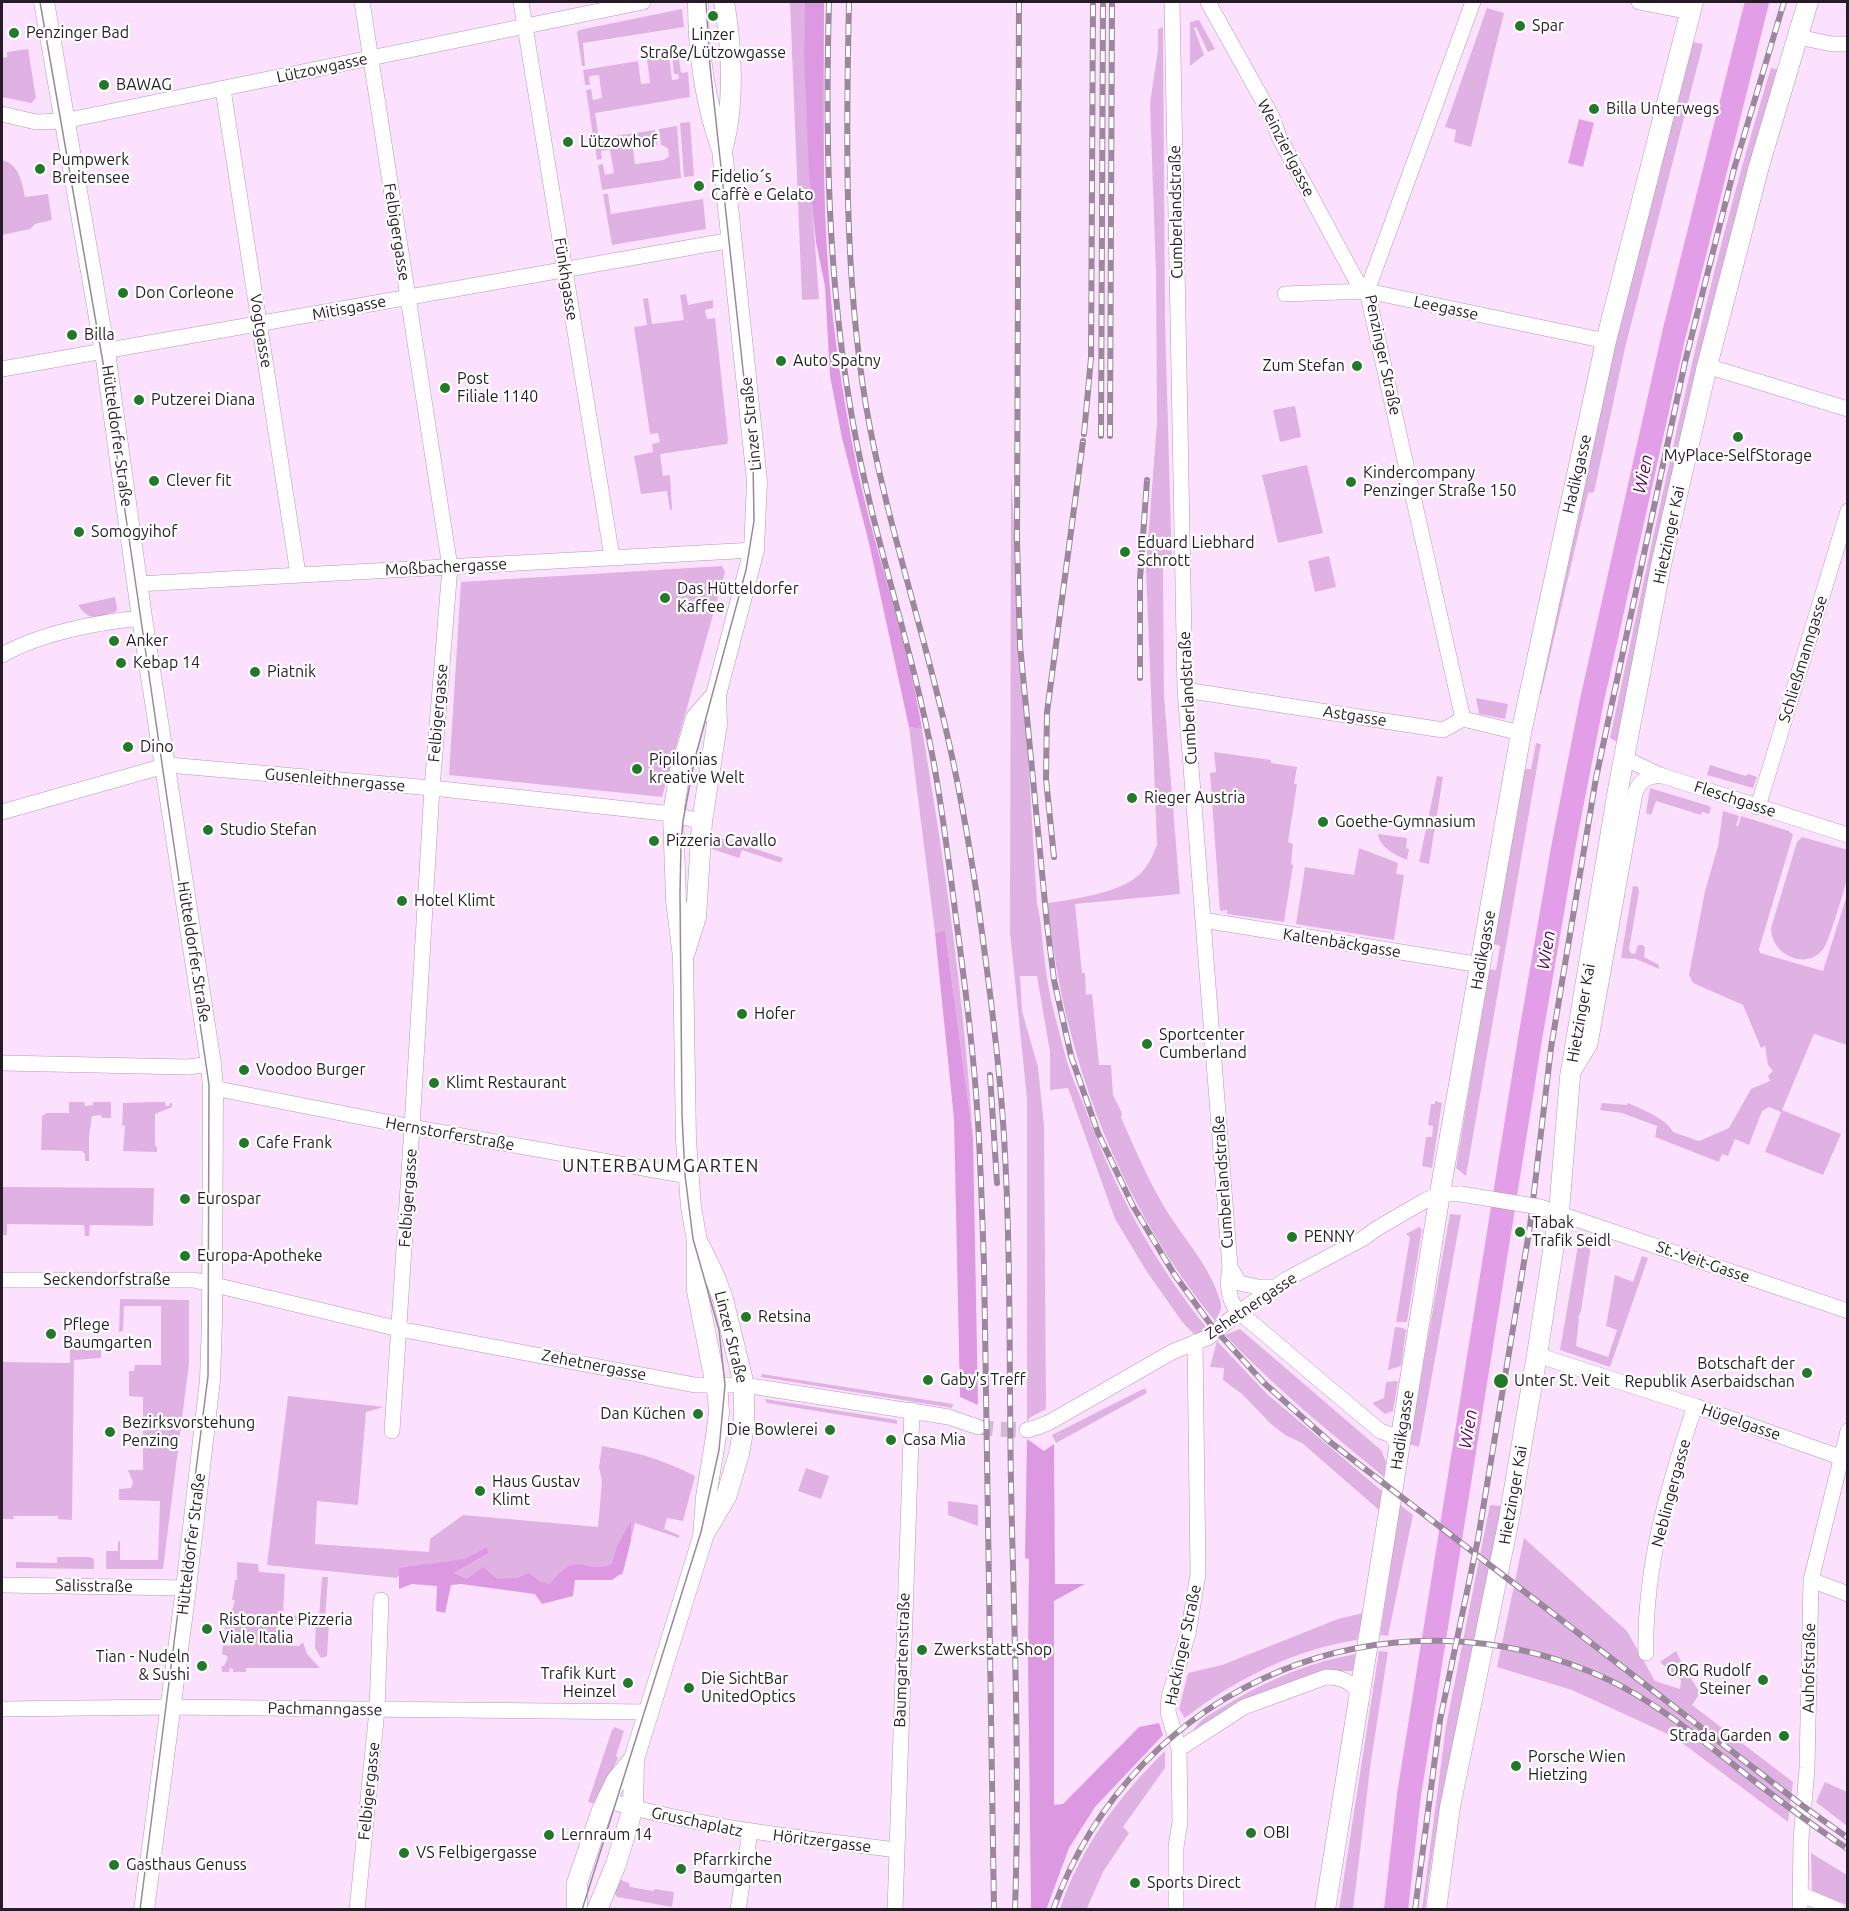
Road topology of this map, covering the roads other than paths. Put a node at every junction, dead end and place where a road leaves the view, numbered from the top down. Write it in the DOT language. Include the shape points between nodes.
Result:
graph roads {
  1 [pos="44,2"];
  2 [pos="362,2"];
  3 [pos="521,2"];
  4 [pos="643,2"];
  5 [pos="698,2"];
  6 [pos="724,2"];
  7 [pos="1208,2"];
  8 [pos="1473,2"];
  9 [pos="1639,2"];
  10 [pos="1808,2"];
  11 [pos="1175,5"];
  12 [pos="1692,7"];
  13 [pos="525,26"];
  14 [pos="1798,37"];
  15 [pos="1848,44"];
  16 [pos="370,58"];
  17 [pos="223,89"];
  18 [pos="2,114"];
  19 [pos="64,121"];
  20 [pos="722,150"];
  21 [pos="732,240"];
  22 [pos="565,270"];
  23 [pos="1367,291"];
  24 [pos="1285,294"];
  25 [pos="407,298"];
  26 [pos="260,325"];
  27 [pos="1606,340"];
  28 [pos="105,352"];
  29 [pos="1707,366"];
  30 [pos="2,369"];
  31 [pos="1848,409"];
  32 [pos="1848,511"];
  33 [pos="754,550"];
  34 [pos="612,557"];
  35 [pos="450,567"];
  36 [pos="298,574"];
  37 [pos="138,584"];
  38 [pos="142,618"];
  39 [pos="2,655"];
  40 [pos="1185,690"];
  41 [pos="716,695"];
  42 [pos="1463,719"];
  43 [pos="1521,734"];
  44 [pos="1624,758"];
  45 [pos="165,766"];
  46 [pos="1660,775"];
  47 [pos="432,788"];
  48 [pos="1758,807"];
  49 [pos="2,812"];
  50 [pos="673,814"];
  51 [pos="702,822"];
  52 [pos="1848,835"];
  53 [pos="1203,920"];
  54 [pos="683,957"];
  55 [pos="1480,965"];
  56 [pos="2,1063"];
  57 [pos="211,1064"];
  58 [pos="1570,1077"];
  59 [pos="213,1088"];
  60 [pos="412,1128"];
  61 [pos="688,1176"];
  62 [pos="1440,1194"];
  63 [pos="1549,1210"];
  64 [pos="697,1241"];
  65 [pos="1230,1267"];
  66 [pos="2,1280"];
  67 [pos="212,1284"];
  68 [pos="1276,1287"];
  69 [pos="1848,1311"];
  70 [pos="1239,1312"];
  71 [pos="399,1329"];
  72 [pos="1195,1342"];
  73 [pos="1538,1355"];
  74 [pos="716,1385"];
  75 [pos="744,1385"];
  76 [pos="1695,1406"];
  77 [pos="912,1410"];
  78 [pos="978,1426"];
  79 [pos="1027,1430"];
  80 [pos="392,1431"];
  81 [pos="1848,1431"];
  82 [pos="1399,1447"];
  83 [pos="1840,1457"];
  84 [pos="703,1537"];
  85 [pos="1811,1580"];
  86 [pos="2,1585"];
  87 [pos="186,1588"];
  88 [pos="1848,1594"];
  89 [pos="381,1600"];
  90 [pos="1647,1653"];
  91 [pos="1361,1695"];
  92 [pos="170,1707"];
  93 [pos="2,1709"];
  94 [pos="377,1710"];
  95 [pos="648,1712"];
  96 [pos="1179,1749"];
  97 [pos="634,1759"];
  98 [pos="606,1800"];
  99 [pos="633,1808"];
  100 [pos="750,1832"];
  101 [pos="895,1850"];
  102 [pos="1800,1902"];
  103 [pos="582,1906"];
  104 [pos="144,1910"];
  105 [pos="357,1910"];
  106 [pos="597,1910"];
  107 [pos="738,1910"];
  108 [pos="895,1910"];
  109 [pos="1176,1910"];
  110 [pos="1325,1910"];
  111 [pos="1436,1910"];
  112 [pos="1838,1910"];
  1 -- 19 [label="main road, Hütteldorfer Straße"];
  2 -- 16 [label="street, Felbigergasse"];
  3 -- 13 [label="street, Fünkhgasse"];
  4 -- 13 [label="street, Lützowgasse"];
  5 -- 20 [label="main road, Linzer Straße" via="705,81"];
  6 -- 20 [label="main road, Linzer Straße" via="731,83 728,129"];
  7 -- 23 [label="street, Weinzierlgasse" via="1347,265"];
  8 -- 23 [label="street, Penzinger Straße"];
  9 -- 12 [label="street"];
  10 -- 14 [label="main road, Hietzinger Kai"];
  11 -- 40 [label="street, Cumberlandstraße"];
  12 -- 27 [label="main road, Hadikgasse"];
  13 -- 16 [label="street, Lützowgasse"];
  13 -- 22 [label="street, Fünkhgasse"];
  14 -- 15 [label="street"];
  14 -- 29 [label="main road, Hietzinger Kai" via="1759,166"];
  16 -- 17 [label="street, Lützowgasse"];
  16 -- 25 [label="street, Felbigergasse"];
  17 -- 19 [label="street, Lützowgasse"];
  17 -- 26 [label="street, Vogtgasse"];
  18 -- 19 [label="street, Lützowgasse" via="36,122"];
  19 -- 28 [label="main road, Hütteldorfer Straße"];
  20 -- 21 [label="main road, Linzer Straße"];
  21 -- 22 [label="street, Mitisgasse"];
  21 -- 33 [label="main road, Linzer Straße" via="757,481"];
  22 -- 25 [label="street, Mitisgasse"];
  22 -- 34 [label="street, Fünkhgasse"];
  23 -- 24 [label="street, Leegasse"];
  23 -- 27 [label="street, Leegasse"];
  23 -- 42 [label="street, Penzinger Straße"];
  25 -- 26 [label="street, Mitisgasse"];
  25 -- 35 [label="street, Felbigergasse"];
  26 -- 28 [label="street, Mitisgasse"];
  26 -- 36 [label="street, Vogtgasse"];
  27 -- 43 [label="main road, Hadikgasse"];
  28 -- 30 [label="street, Mitisgasse"];
  28 -- 37 [label="main road, Hütteldorfer Straße"];
  29 -- 31 [label="street"];
  29 -- 44 [label="main road, Hietzinger Kai" via="1661,565"];
  32 -- 48 [label="street, Schließmanngasse"];
  33 -- 34 [label="street, Moßbachergasse"];
  33 -- 41 [label="main road, Linzer Straße"];
  34 -- 35 [label="street, Moßbachergasse"];
  35 -- 36 [label="street, Moßbachergasse"];
  35 -- 47 [label="street, Felbigergasse"];
  36 -- 37 [label="street, Moßbachergasse"];
  37 -- 38 [label="main road, Hütteldorfer Straße"];
  38 -- 39 [label="street" via="51,635"];
  38 -- 45 [label="main road, Hütteldorfer Straße"];
  40 -- 42 [label="street, Astgasse" via="1443,729"];
  40 -- 53 [label="street, Cumberlandstraße"];
  41 -- 50 [label="main road, Linzer Straße" via="696,718 680,771"];
  41 -- 51 [label="main road, Linzer Straße" via="717,724"];
  42 -- 43 [label="street"];
  43 -- 55 [label="main road, Hadikgasse"];
  44 -- 46 [label="street, Fleschgasse"];
  44 -- 58 [label="main road, Hietzinger Kai"];
  45 -- 47 [label="street, Gusenleithnergasse"];
  45 -- 49 [label="street, Gusenleithnergasse"];
  45 -- 57 [label="main road, Hütteldorfer Straße"];
  46 -- 48 [label="street, Fleschgasse"];
  46 -- 58 [label="street, Hietzinger Kai" via="1642,780 1635,793 1590,1044"];
  47 -- 50 [label="street, Gusenleithnergasse"];
  47 -- 60 [label="street, Felbigergasse"];
  48 -- 52 [label="street, Fleschgasse"];
  50 -- 51 [label="street, Gusenleithnergasse"];
  50 -- 54 [label="main road, Linzer Straße" via="676,900"];
  51 -- 54 [label="main road, Linzer Straße" via="696,917"];
  53 -- 55 [label="street, Kaltenbäckgasse"];
  53 -- 65 [label="street, Cumberlandstraße"];
  54 -- 61 [label="main road, Linzer Straße"];
  55 -- 62 [label="main road, Hadikgasse"];
  56 -- 57 [label="street" via="188,1067"];
  57 -- 59 [label="main road, Hütteldorfer Straße"];
  58 -- 63 [label="main road, Hietzinger Kai"];
  59 -- 60 [label="street, Hernstorferstraße"];
  59 -- 67 [label="main road, Hütteldorfer Straße"];
  60 -- 61 [label="street, Hernstorferstraße"];
  60 -- 71 [label="street, Felbigergasse"];
  61 -- 64 [label="main road, Linzer Straße"];
  62 -- 63 [label="street, St.-Veit-Gasse, bridge" via="1461,1194"];
  62 -- 68 [label="street, Zehetnergasse"];
  62 -- 82 [label="main road, Hadikgasse"];
  63 -- 69 [label="street, St.-Veit-Gasse"];
  63 -- 73 [label="main road, Hietzinger Kai"];
  64 -- 74 [label="main road, Linzer Straße" via="697,1291"];
  64 -- 75 [label="main road, Linzer Straße" via="723,1299"];
  65 -- 68 [label="street" via="1239,1283"];
  65 -- 70 [label="street, Cumberlandstraße" via="1229,1294"];
  66 -- 67 [label="street, Seckendorfstraße" via="194,1280"];
  67 -- 71 [label="street, Zehetnergasse"];
  67 -- 87 [label="main road, Hütteldorfer Straße" via="210,1380"];
  68 -- 70 [label="street, Zehetnergasse"];
  70 -- 72 [label="street, Zehetnergasse" via="1209,1337"];
  70 -- 82 [label="street" via="1380,1431 1391,1435"];
  71 -- 74 [label="street, Zehetnergasse" via="695,1385"];
  71 -- 80 [label="street, Felbigergasse"];
  72 -- 79 [label="street, Zehetnergasse" via="1050,1422"];
  72 -- 96 [label="street, Hackinger Straße" via="1198,1574 1168,1712"];
  73 -- 76 [label="street, Hügelgasse"];
  73 -- 111 [label="main road, Hietzinger Kai" via="1509,1520 1450,1807"];
  74 -- 75 [label="street, Zehetnergasse"];
  74 -- 84 [label="main road, Linzer Straße" via="719,1413"];
  75 -- 77 [label="street, Zehetnergasse"];
  75 -- 84 [label="main road, Linzer Straße" via="739,1454 726,1497"];
  76 -- 83 [label="street, Hügelgasse"];
  76 -- 90 [label="street, Neblingergasse" via="1660,1519 1650,1585"];
  77 -- 78 [label="street, Zehetnergasse"];
  77 -- 101 [label="street, Baumgartenstraße"];
  81 -- 83 [label="street, Auhofstraße"];
  82 -- 91 [label="main road, Hadikgasse"];
  83 -- 85 [label="street, Auhofstraße"];
  84 -- 95 [label="main road, Linzer Straße"];
  85 -- 88 [label="street"];
  85 -- 102 [label="street, Auhofstraße"];
  86 -- 87 [label="street, Salisstraße"];
  87 -- 92 [label="main road, Hütteldorfer Straße"];
  89 -- 94 [label="street, Felbigergasse"];
  91 -- 96 [label="street" via="1354,1685 1340,1677 1326,1677 1244,1707"];
  91 -- 110 [label="main road, Hadikgasse"];
  92 -- 93 [label="street, Pachmanngasse"];
  92 -- 94 [label="street, Pachmanngasse"];
  92 -- 104 [label="main road, Hütteldorfer Straße"];
  94 -- 95 [label="street, Pachmanngasse"];
  94 -- 105 [label="street, Felbigergasse"];
  95 -- 97 [label="main road, Linzer Straße"];
  96 -- 109 [label="street, Hackinger Straße"];
  97 -- 98 [label="main road, Linzer Straße"];
  97 -- 99 [label="main road, Linzer Straße"];
  98 -- 99 [label="street, Gruschaplatz"];
  98 -- 103 [label="main road, Linzer Straße" via="577,1883"];
  99 -- 100 [label="street, Gruschaplatz"];
  99 -- 106 [label="main road, Linzer Straße"];
  100 -- 101 [label="street, Höritzergasse"];
  100 -- 107 [label="street, Gruschaplatz"];
  101 -- 108 [label="street, Baumgartenstraße"];
  102 -- 112 [label="street"];
}
